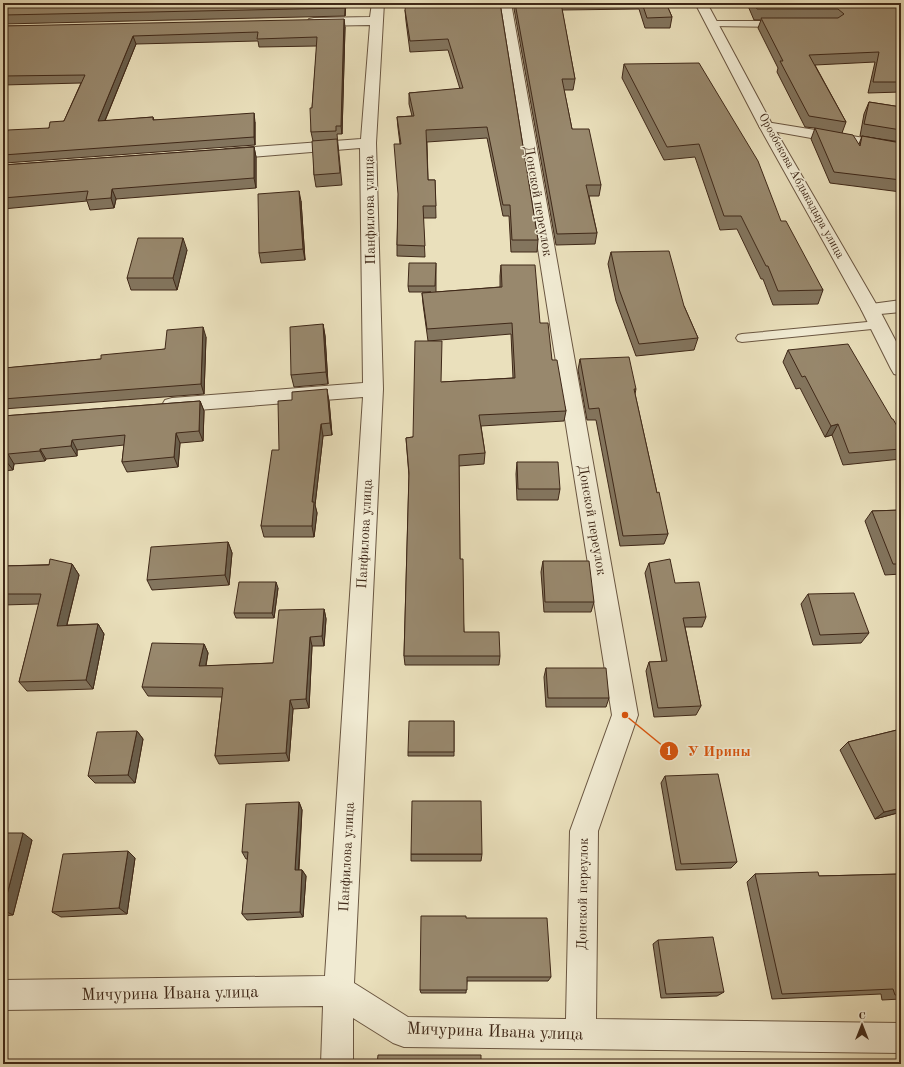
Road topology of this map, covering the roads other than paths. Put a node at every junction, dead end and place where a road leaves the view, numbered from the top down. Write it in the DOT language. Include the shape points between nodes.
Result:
graph roads {
  1 [pos="505,3"];
  2 [pos="701,3"];
  3 [pos="378,12"];
  4 [pos="297,23"];
  5 [pos="714,24"];
  6 [pos="792,24"];
  7 [pos="766,126"];
  8 [pos="368,143"];
  9 [pos="901,149"];
  10 [pos="210,155"];
  11 [pos="901,306"];
  12 [pos="870,309"];
  13 [pos="878,325"];
  14 [pos="742,338"];
  15 [pos="901,369"];
  16 [pos="373,389"];
  17 [pos="153,406"];
  18 [pos="339,991"];
  19 [pos="3,995"];
  20 [pos="581,1035"];
  21 [pos="901,1038"];
  22 [pos="337,1064"];
  1 -- 20 [label="street, Донской переулок" via="625,715 584,831"];
  2 -- 5 [label="street, Орозбекова Абдыкадыра улица"];
  3 -- 4 [label="street"];
  3 -- 8 [label="street, Панфилова улица"];
  5 -- 6 [label="lane"];
  5 -- 7 [label="street, Орозбекова Абдыкадыра улица"];
  7 -- 9 [label="street"];
  7 -- 12 [label="street, Орозбекова Абдыкадыра улица"];
  8 -- 10 [label="street"];
  8 -- 16 [label="street, Панфилова улица"];
  11 -- 12 [label="street"];
  12 -- 13 [label="street, Орозбекова Абдыкадыра улица"];
  13 -- 14 [label="lane"];
  13 -- 15 [label="street, Орозбекова Абдыкадыра улица"];
  16 -- 17 [label="street"];
  16 -- 18 [label="street, Панфилова улица"];
  18 -- 19 [label="street, Мичурина Ивана улица"];
  18 -- 20 [label="street, Мичурина Ивана улица" via="404,1032"];
  18 -- 22 [label="street, Панфилова улица"];
  20 -- 21 [label="street, Мичурина Ивана улица"];
}
